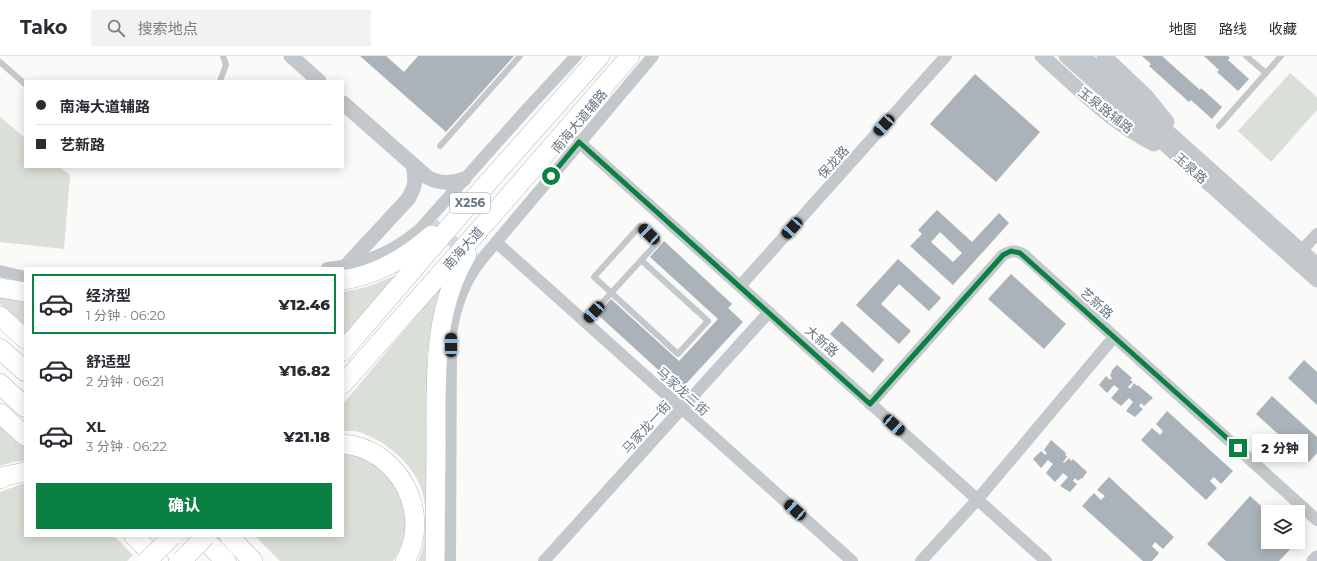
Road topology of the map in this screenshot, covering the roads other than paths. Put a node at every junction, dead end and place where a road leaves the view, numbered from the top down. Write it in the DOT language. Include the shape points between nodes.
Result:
graph roads {
  1 [pos="223,56"];
  2 [pos="520,56"];
  3 [pos="576,56"];
  4 [pos="600,56"];
  5 [pos="630,56"];
  6 [pos="653,56"];
  7 [pos="946,56"];
  8 [pos="1042,56"];
  9 [pos="1066,56"];
  10 [pos="1083,56"];
  11 [pos="1104,56"];
  12 [pos="1246,56"];
  13 [pos="1281,56"];
  14 [pos="293,57"];
  15 [pos="0,62"];
  16 [pos="1266,73"];
  17 [pos="220,80"];
  18 [pos="318,80"];
  19 [pos="24,83"];
  20 [pos="344,104"];
  21 [pos="1219,126"];
  22 [pos="579,142"];
  23 [pos="440,146"];
  24 [pos="1180,150"];
  25 [pos="413,165"];
  26 [pos="464,179"];
  27 [pos="483,188"];
  28 [pos="502,204"];
  29 [pos="1317,234"];
  30 [pos="496,242"];
  31 [pos="1301,251"];
  32 [pos="641,260"];
  33 [pos="1317,265"];
  34 [pos="0,271"];
  35 [pos="344,273"];
  36 [pos="24,277"];
  37 [pos="1317,280"];
  38 [pos="740,286"];
  39 [pos="0,288"];
  40 [pos="24,292"];
  41 [pos="611,293"];
  42 [pos="769,312"];
  43 [pos="0,316"];
  44 [pos="585,322"];
  45 [pos="1114,337"];
  46 [pos="24,338"];
  47 [pos="0,349"];
  48 [pos="344,350"];
  49 [pos="24,370"];
  50 [pos="344,383"];
  51 [pos="0,384"];
  52 [pos="870,404"];
  53 [pos="24,406"];
  54 [pos="682,408"];
  55 [pos="0,413"];
  56 [pos="24,435"];
  57 [pos="344,444"];
  58 [pos="24,472"];
  59 [pos="0,479"];
  60 [pos="977,500"];
  61 [pos="1317,520"];
  62 [pos="135,537"];
  63 [pos="161,537"];
  64 [pos="171,537"];
  65 [pos="203,537"];
  66 [pos="205,537"];
  67 [pos="230,537"];
  68 [pos="251,557"];
  69 [pos="1317,558"];
  70 [pos="147,561"];
  71 [pos="159,561"];
  72 [pos="181,561"];
  73 [pos="185,561"];
  74 [pos="226,561"];
  75 [pos="405,561"];
  76 [pos="435,561"];
  77 [pos="450,561"];
  78 [pos="544,561"];
  79 [pos="852,561"];
  80 [pos="921,561"];
  81 [pos="1046,561"];
  82 [pos="1314,561"];
  1 -- 17 [label="lane" via="226,65"];
  2 -- 23 [label="lane"];
  3 -- 26 [label="street"];
  4 -- 27 [label="main road, 南海大道 / X256"];
  5 -- 28 [label="main road, 南海大道 / X256"];
  6 -- 22 [label="street, 南海大道辅路"];
  7 -- 38 [label="street, 保龙路"];
  8 -- 24 [label="street, 玉泉路辅路" via="1123,126 1150,142"];
  9 -- 24 [label="street, 玉泉路"];
  10 -- 24 [label="street, 玉泉路"];
  11 -- 24 [label="street" via="1161,113"];
  12 -- 16 [label="lane"];
  13 -- 16 [label="lane"];
  14 -- 18 [label="street"];
  15 -- 19 [label="lane"];
  16 -- 21 [label="lane"];
  20 -- 25 [label="street"];
  22 -- 30 [label="street, 南海大道辅路"];
  22 -- 38 [label="street, 大新路"];
  24 -- 31 [label="street, 玉泉路"];
  24 -- 37 [label="street, 玉泉路"];
  25 -- 26 [label="street" via="427,177 441,182 449,183"];
  25 -- 35 [label="street" via="415,186 408,199"];
  26 -- 35 [label="street" via="431,222 393,248"];
  27 -- 35 [label="main road" via="412,251 385,267 356,278"];
  27 -- 48 [label="main road, 南海大道 / X256"];
  28 -- 50 [label="main road, 南海大道 / X256"];
  28 -- 76 [label="main road" via="477,238 456,274 440,325 436,381"];
  29 -- 31 [label="street"];
  30 -- 44 [label="street, 马家龙二街"];
  30 -- 77 [label="street, 南海大道辅路" via="475,261 462,289 451,334"];
  31 -- 33 [label="street, 玉泉路"];
  32 -- 41 [label="lane"];
  32 -- 41 [label="lane" via="658,242 640,226 594,277"];
  32 -- 41 [label="lane" via="708,321 693,338 678,354"];
  34 -- 36 [label="street"];
  38 -- 42 [label="street, 大新路"];
  39 -- 40 [label="main road"];
  41 -- 44 [label="lane"];
  42 -- 52 [label="street, 大新路"];
  42 -- 54 [label="street, 马家龙一街"];
  43 -- 46 [label="main road"];
  44 -- 54 [label="street, 马家龙二街"];
  45 -- 52 [label="street, 艺新路" via="1024,255 1016,251 1007,252"];
  45 -- 60 [label="street"];
  45 -- 61 [label="street, 艺新路"];
  47 -- 49 [label="highway"];
  51 -- 53 [label="highway"];
  52 -- 60 [label="street, 大新路"];
  54 -- 78 [label="street, 马家龙一街"];
  54 -- 79 [label="street, 马家龙二街"];
  55 -- 56 [label="main road"];
  57 -- 75 [label="main road" via="379,456 391,465 403,482 413,505 415,522 414,538"];
  58 -- 59 [label="main road"];
  60 -- 80 [label="street"];
  60 -- 81 [label="street, 大新路"];
  62 -- 71 [label="main road"];
  63 -- 73 [label="highway"];
  64 -- 70 [label="main road, bridge"];
  65 -- 74 [label="highway"];
  66 -- 72 [label="main road, bridge"];
  67 -- 68 [label="main road"];
  69 -- 82 [label="street"];
}
